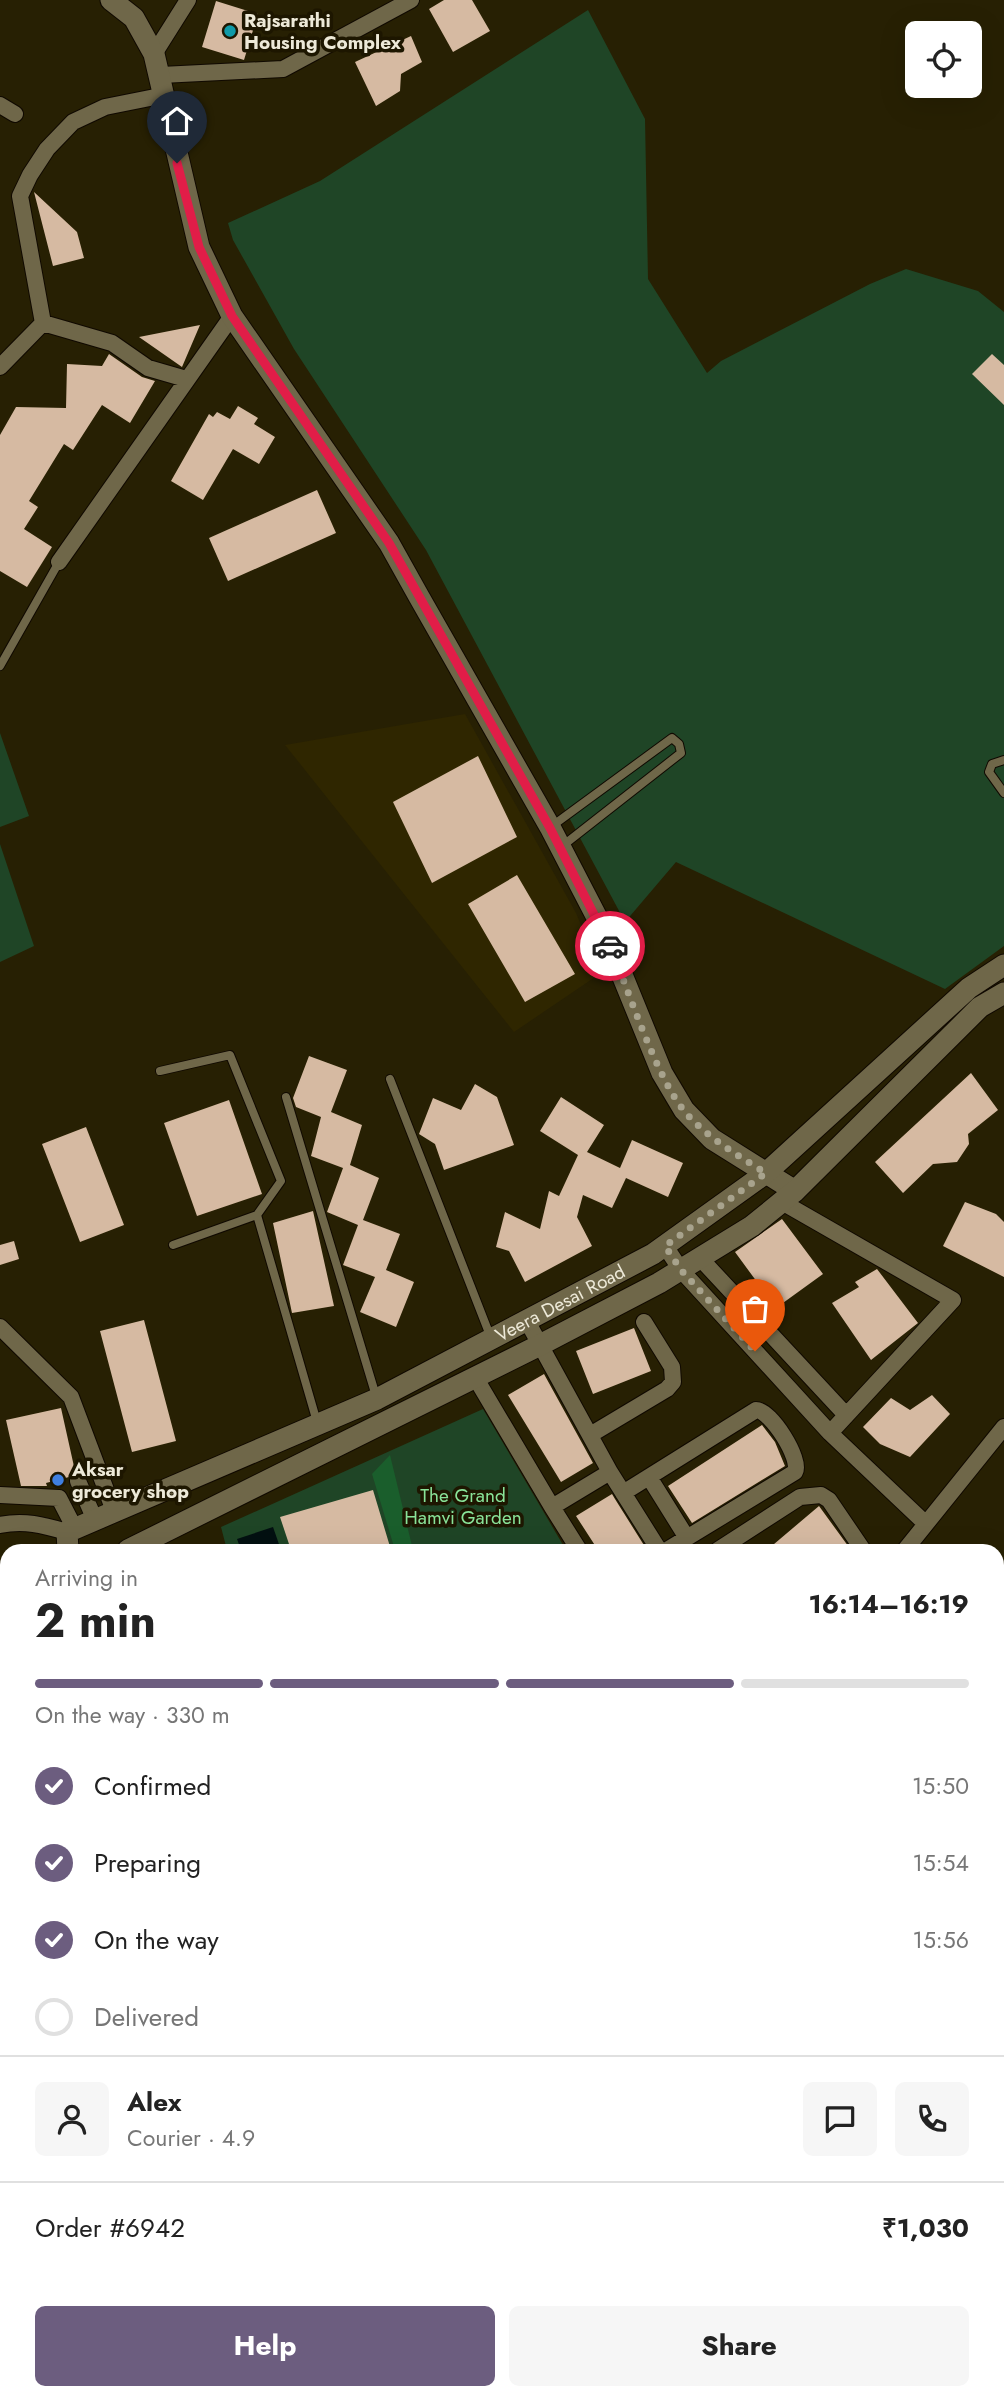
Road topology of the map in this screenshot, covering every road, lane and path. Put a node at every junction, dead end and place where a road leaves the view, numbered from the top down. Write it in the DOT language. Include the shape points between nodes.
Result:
graph roads {
  1 [pos="111,0"];
  2 [pos="188,0"];
  3 [pos="411,0"];
  4 [pos="154,54"];
  5 [pos="163,85"];
  6 [pos="0,104"];
  7 [pos="15,114"];
  8 [pos="232,316"];
  9 [pos="43,323"];
  10 [pos="0,367"];
  11 [pos="187,379"];
  12 [pos="59,562"];
  13 [pos="0,666"];
  14 [pos="1004,760"];
  15 [pos="1004,793"];
  16 [pos="550,828"];
  17 [pos="560,848"];
  18 [pos="1004,965"];
  19 [pos="1004,993"];
  20 [pos="956,1001"];
  21 [pos="971,1016"];
  22 [pos="160,1071"];
  23 [pos="390,1079"];
  24 [pos="286,1097"];
  25 [pos="766,1173"];
  26 [pos="788,1196"];
  27 [pos="257,1215"];
  28 [pos="173,1245"];
  29 [pos="665,1246"];
  30 [pos="700,1258"];
  31 [pos="681,1270"];
  32 [pos="527,1321"];
  33 [pos="644,1322"];
  34 [pos="0,1327"];
  35 [pos="492,1340"];
  36 [pos="540,1345"];
  37 [pos="475,1377"];
  38 [pos="377,1399"];
  39 [pos="846,1415"];
  40 [pos="318,1425"];
  41 [pos="1004,1427"];
  42 [pos="830,1433"];
  43 [pos="590,1435"];
  44 [pos="330,1450"];
  45 [pos="610,1472"];
  46 [pos="649,1477"];
  47 [pos="78,1481"];
  48 [pos="623,1493"];
  49 [pos="0,1494"];
  50 [pos="552,1507"];
  51 [pos="105,1516"];
  52 [pos="925,1523"];
  53 [pos="0,1525"];
  54 [pos="70,1537"];
  55 [pos="688,1538"];
  56 [pos="140,1544"];
  57 [pos="575,1544"];
  58 [pos="655,1544"];
  59 [pos="678,1544"];
  60 [pos="727,1544"];
  61 [pos="859,1544"];
  62 [pos="909,1544"];
  1 -- 4 [label="street" via="134,18"];
  2 -- 4 [label="street"];
  3 -- 5 [label="street" via="283,69"];
  4 -- 5 [label="street"];
  5 -- 8 [label="street" via="199,247"];
  5 -- 9 [label="street" via="73,122 30,175 20,196"];
  6 -- 7 [label="street"];
  8 -- 11 [label="street"];
  8 -- 16 [label="street" via="389,543"];
  9 -- 10 [label="street"];
  9 -- 11 [label="street" via="112,343 148,368"];
  11 -- 12 [label="street"];
  12 -- 13 [label="lane"];
  14 -- 15 [label="lane" via="992,764 989,772"];
  16 -- 17 [label="street"];
  16 -- 17 [label="lane" via="672,738 679,744 681,753"];
  17 -- 25 [label="street" via="605,933 662,1073 684,1110 712,1139"];
  18 -- 20 [label="street, Veera Desai Road"];
  19 -- 21 [label="street"];
  20 -- 21 [label="street"];
  20 -- 25 [label="street, Veera Desai Road"];
  21 -- 26 [label="street"];
  22 -- 27 [label="lane" via="230,1055 281,1181"];
  23 -- 35 [label="lane"];
  24 -- 38 [label="lane"];
  25 -- 26 [label="street"];
  25 -- 29 [label="street, Veera Desai Road"];
  26 -- 30 [label="street" via="752,1226"];
  26 -- 39 [label="street" via="953,1300"];
  27 -- 28 [label="lane"];
  27 -- 40 [label="lane"];
  29 -- 31 [label="street"];
  29 -- 32 [label="street, Veera Desai Road"];
  30 -- 31 [label="street"];
  30 -- 39 [label="street"];
  31 -- 36 [label="street"];
  31 -- 42 [label="street"];
  32 -- 35 [label="street, Veera Desai Road"];
  32 -- 36 [label="street"];
  33 -- 43 [label="street" via="673,1367 673,1382"];
  34 -- 51 [label="street" via="71,1397"];
  35 -- 38 [label="street, Veera Desai Road"];
  36 -- 37 [label="street"];
  36 -- 43 [label="street"];
  37 -- 44 [label="street"];
  37 -- 50 [label="street"];
  38 -- 40 [label="street, Veera Desai Road"];
  39 -- 42 [label="street"];
  40 -- 44 [label="street"];
  40 -- 51 [label="street, Veera Desai Road"];
  41 -- 52 [label="street"];
  42 -- 52 [label="street"];
  43 -- 45 [label="street"];
  44 -- 56 [label="street"];
  45 -- 48 [label="street"];
  45 -- 50 [label="street"];
  46 -- 48 [label="street"];
  46 -- 55 [label="street"];
  46 -- 55 [label="street" via="756,1410 772,1419 797,1461 795,1472"];
  47 -- 51 [label="street"];
  48 -- 58 [label="street"];
  49 -- 54 [label="street" via="59,1499"];
  50 -- 57 [label="street"];
  51 -- 54 [label="street, Veera Desai Road"];
  52 -- 62 [label="street"];
  53 -- 54 [label="street" via="38,1524"];
  55 -- 59 [label="street"];
  60 -- 61 [label="street" via="800,1497 811,1495 829,1500"];
}
